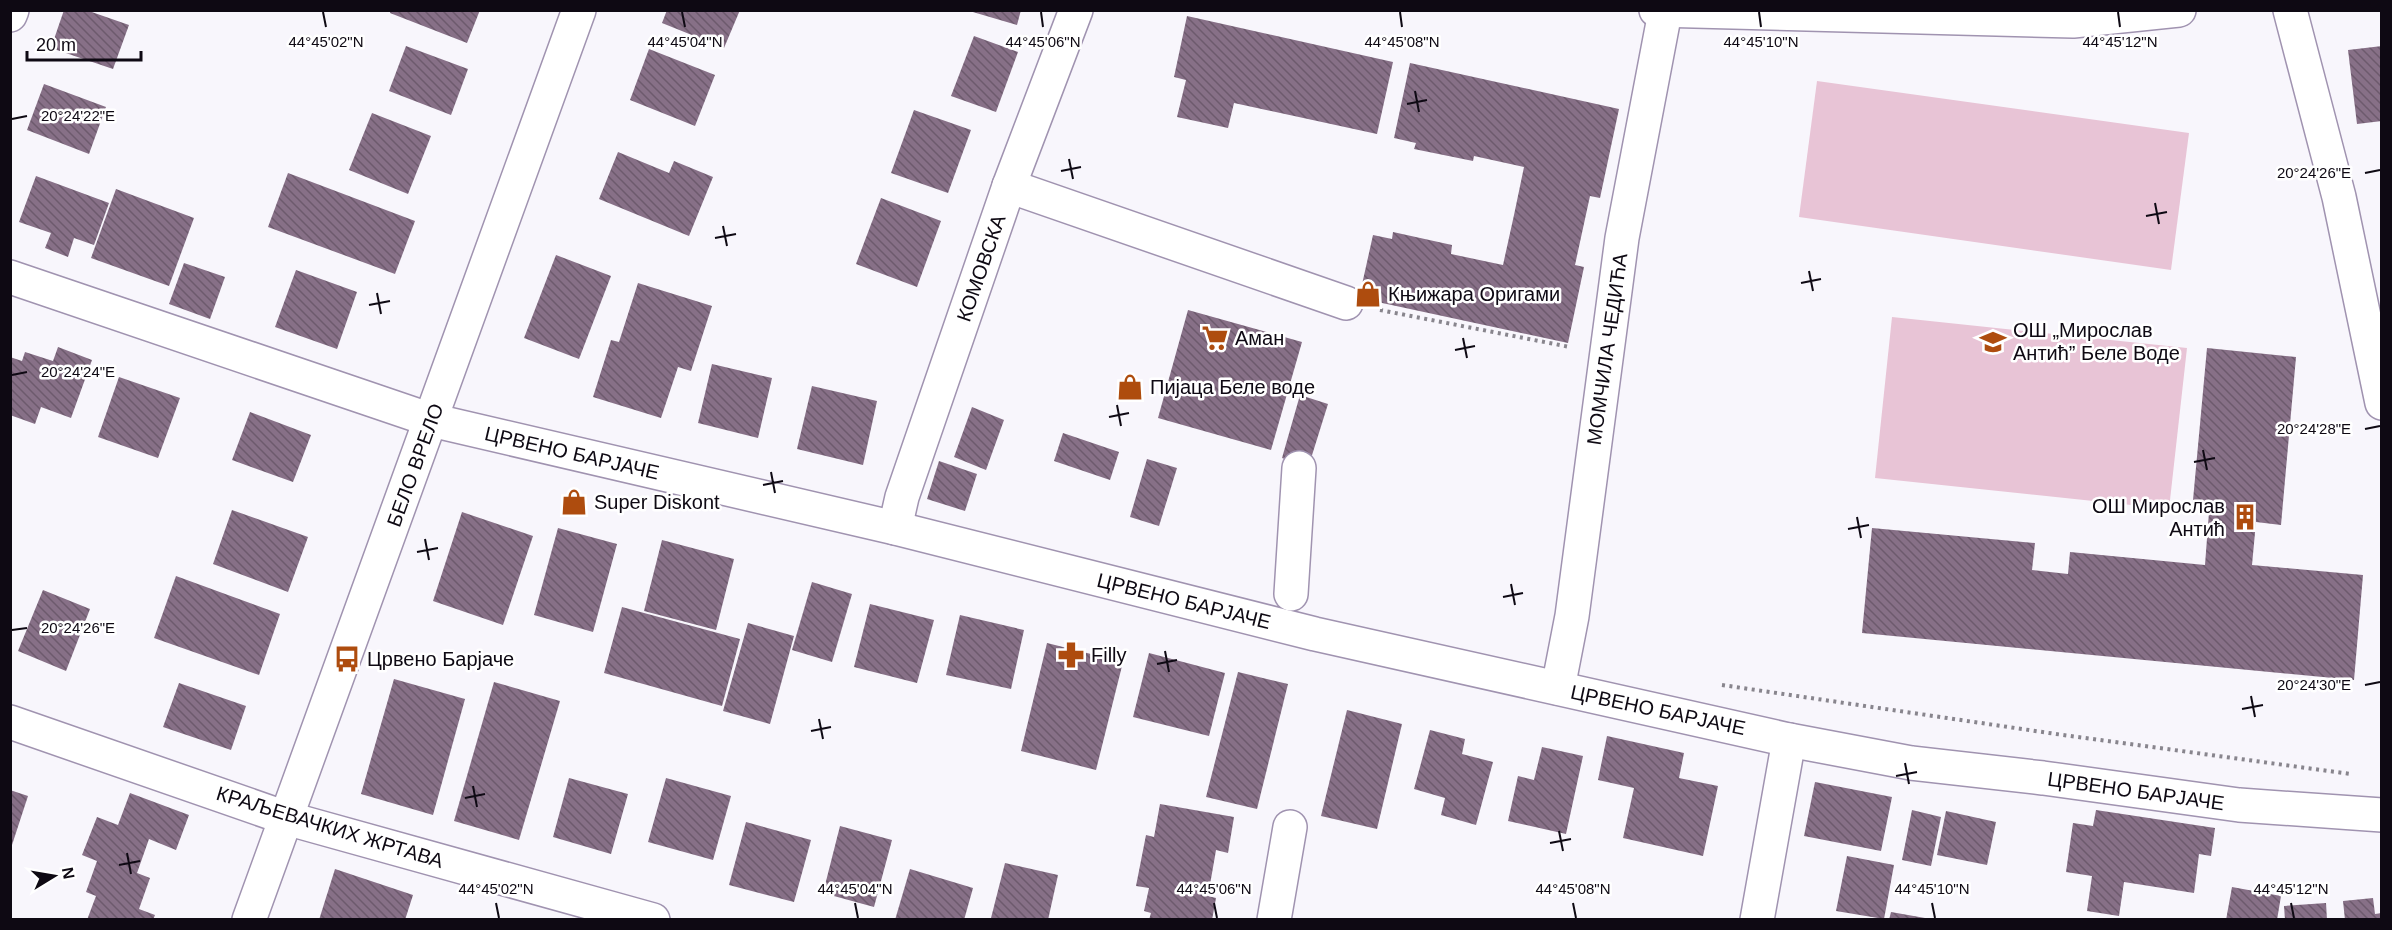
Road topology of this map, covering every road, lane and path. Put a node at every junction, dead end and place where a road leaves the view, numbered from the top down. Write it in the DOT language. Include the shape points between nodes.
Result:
graph roads {
  1 [pos="12,10"];
  2 [pos="579,10"];
  3 [pos="1076,10"];
  4 [pos="2179,10"];
  5 [pos="2290,10"];
  6 [pos="1661,11"];
  7 [pos="10,15"];
  8 [pos="1009,186"];
  9 [pos="10,277"];
  10 [pos="1346,303"];
  11 [pos="1606,355"];
  12 [pos="2382,403"];
  13 [pos="431,420"];
  14 [pos="1299,468"];
  15 [pos="895,528"];
  16 [pos="1291,594"];
  17 [pos="1718,684"];
  18 [pos="1558,688"];
  19 [pos="10,722"];
  20 [pos="1789,740"];
  21 [pos="2358,775"];
  22 [pos="2382,815"];
  23 [pos="286,818"];
  24 [pos="1290,827"];
  25 [pos="249,920"];
  26 [pos="653,920"];
  27 [pos="1274,920"];
  28 [pos="1757,920"];
  1 -- 7 [label="street"];
  2 -- 13 [label="street, БЕЛО ВРЕЛО"];
  3 -- 8 [label="street, КОМОВСКА"];
  4 -- 6 [label="street, МОМЧИЛА ЧЕДИЋА" via="2073,21"];
  5 -- 12 [label="street" via="2337,187"];
  6 -- 11 [label="street, МОМЧИЛА ЧЕДИЋА"];
  8 -- 10 [label="street"];
  8 -- 15 [label="street, КОМОВСКА"];
  9 -- 13 [label="street, ЦРВЕНО БАРЈАЧЕ"];
  10 -- 11 [label="path"];
  11 -- 18 [label="street, МОМЧИЛА ЧЕДИЋА" via="1572,616"];
  13 -- 15 [label="street, ЦРВЕНО БАРЈАЧЕ"];
  13 -- 23 [label="street, БЕЛО ВРЕЛО"];
  14 -- 16 [label="street"];
  15 -- 18 [label="street, ЦРВЕНО БАРЈАЧЕ" via="1281,626"];
  17 -- 21 [label="path" via="1879,710"];
  18 -- 20 [label="street, ЦРВЕНО БАРЈАЧЕ"];
  19 -- 23 [label="street, КРАЉЕВАЧКИХ ЖРТАВА"];
  20 -- 22 [label="street, ЦРВЕНО БАРЈАЧЕ" via="1911,763 2239,805"];
  20 -- 28 [label="street"];
  23 -- 25 [label="street, БЕЛО ВРЕЛО"];
  23 -- 26 [label="street, КРАЉЕВАЧКИХ ЖРТАВА"];
  24 -- 27 [label="street"];
}
